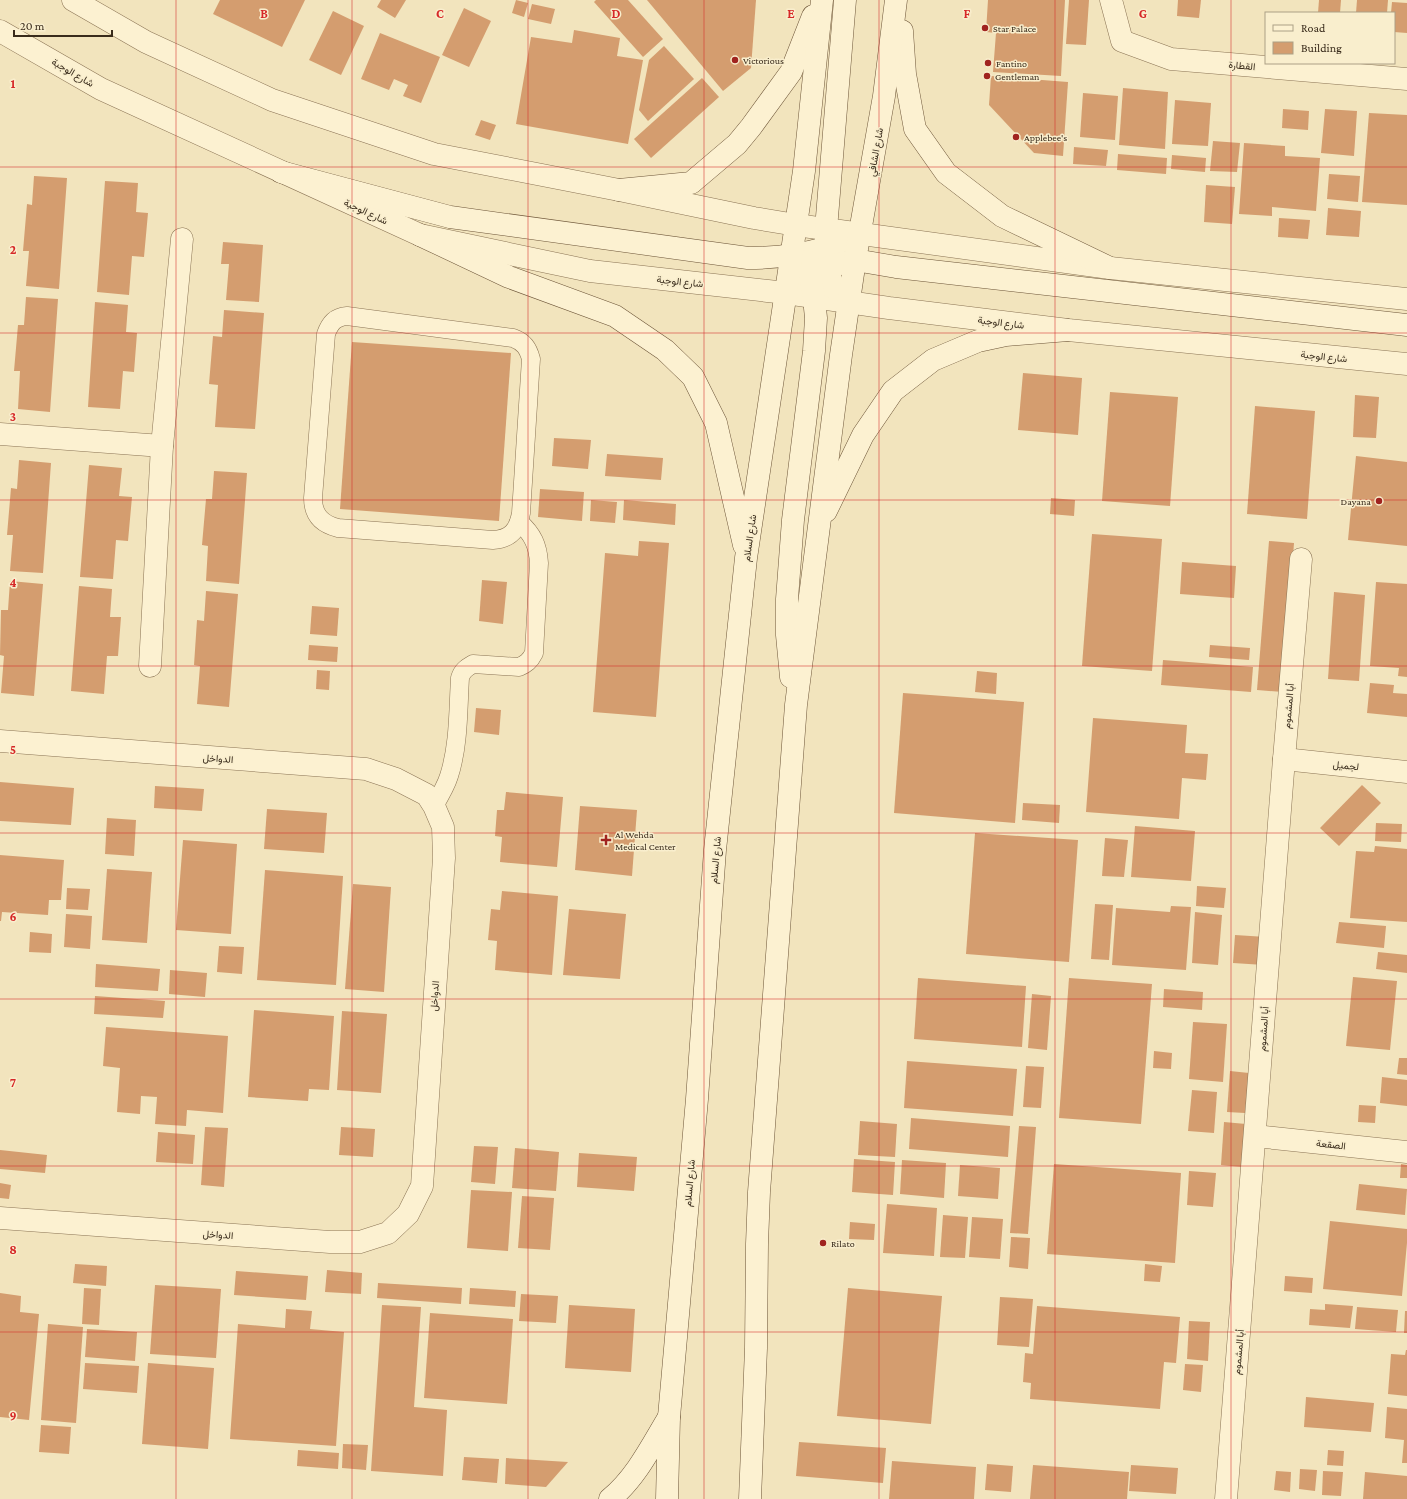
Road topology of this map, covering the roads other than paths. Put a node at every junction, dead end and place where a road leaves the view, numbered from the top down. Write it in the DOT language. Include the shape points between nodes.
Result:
graph roads {
  1 [pos="73,0"];
  2 [pos="821,0"];
  3 [pos="844,0"];
  4 [pos="898,0"];
  5 [pos="1111,0"];
  6 [pos="0,31"];
  7 [pos="1407,79"];
  8 [pos="281,172"];
  9 [pos="619,190"];
  10 [pos="796,225"];
  11 [pos="860,234"];
  12 [pos="420,236"];
  13 [pos="182,240"];
  14 [pos="798,254"];
  15 [pos="823,254"];
  16 [pos="855,260"];
  17 [pos="1110,268"];
  18 [pos="786,293"];
  19 [pos="814,298"];
  20 [pos="1407,299"];
  21 [pos="848,303"];
  22 [pos="1407,324"];
  23 [pos="1068,330"];
  24 [pos="1407,364"];
  25 [pos="0,434"];
  26 [pos="162,446"];
  27 [pos="519,522"];
  28 [pos="818,528"];
  29 [pos="746,558"];
  30 [pos="1301,559"];
  31 [pos="150,666"];
  32 [pos="796,706"];
  33 [pos="0,741"];
  34 [pos="1284,759"];
  35 [pos="1407,772"];
  36 [pos="434,806"];
  37 [pos="1255,1136"];
  38 [pos="1407,1152"];
  39 [pos="0,1218"];
  40 [pos="669,1417"];
  41 [pos="610,1499"];
  42 [pos="667,1499"];
  43 [pos="750,1499"];
  44 [pos="1226,1499"];
  1 -- 9 [label="main road" via="146,42 272,100 434,154"];
  2 -- 9 [label="main road" via="791,72 737,144 691,183"];
  2 -- 10 [label="main road" via="805,163"];
  3 -- 15 [label="main road"];
  4 -- 11 [label="main road, شارع الشافي"];
  4 -- 17 [label="main road" via="905,74 915,129 946,173 1002,216"];
  5 -- 7 [label="main road, القطارة" via="1122,41 1171,59"];
  6 -- 8 [label="main road, شارع الوجبة" via="101,89 195,130"];
  8 -- 12 [label="main road, شارع الوجبة"];
  8 -- 14 [label="main road" via="450,217 748,258"];
  9 -- 10 [label="main road"];
  10 -- 14 [label="main road"];
  10 -- 15 [label="main road"];
  11 -- 15 [label="main road"];
  11 -- 16 [label="main road, شارع الشافي"];
  11 -- 17 [label="main road"];
  12 -- 18 [label="main road, شارع الوجبة" via="590,271"];
  12 -- 29 [label="main road" via="509,277 615,316 665,350 693,377 716,422"];
  13 -- 26 [label="main road"];
  14 -- 15 [label="main road"];
  14 -- 18 [label="main road, شارع السلام"];
  15 -- 16 [label="main road"];
  15 -- 18 [label="main road"];
  15 -- 19 [label="main road"];
  15 -- 21 [label="main road" via="835,288"];
  16 -- 21 [label="main road, شارع الشافي"];
  16 -- 22 [label="main road"];
  17 -- 20 [label="main road"];
  18 -- 19 [label="main road, شارع الوجبة"];
  18 -- 29 [label="main road, شارع السلام"];
  19 -- 21 [label="main road, شارع الوجبة"];
  19 -- 32 [label="main road" via="814,351 787,599 787,635"];
  21 -- 23 [label="main road, شارع الوجبة"];
  21 -- 28 [label="main road"];
  23 -- 24 [label="main road, شارع الوجبة"];
  23 -- 28 [label="main road" via="1006,335 978,341 933,360 893,391 863,436"];
  25 -- 26 [label="main road"];
  26 -- 31 [label="main road"];
  27 -- 27 [label="lane" via="531,359 526,345 513,338 355,317 340,317 333,321 326,334 312,498 316,515 322,522 338,528 492,540 509,535 516,530"];
  27 -- 36 [label="lane" via="528,530 538,552 534,653 531,660 519,667 473,664 462,672 453,761 449,776"];
  28 -- 32 [label="main road"];
  29 -- 40 [label="main road, شارع السلام" via="715,850 697,1099"];
  30 -- 34 [label="main road, أبا المشموم"];
  32 -- 43 [label="main road" via="759,1192"];
  33 -- 36 [label="main road, الدواخل" via="366,769 396,779 427,795"];
  34 -- 35 [label="main road, لجميل"];
  34 -- 37 [label="main road, أبا المشموم"];
  36 -- 39 [label="main road, الدواخل" via="443,827 444,858 422,1186 408,1214 388,1233 360,1242 330,1242"];
  37 -- 38 [label="main road, الصقعة"];
  37 -- 44 [label="main road, أبا المشموم"];
  40 -- 41 [label="main road" via="635,1471"];
  40 -- 42 [label="main road, شارع السلام"];
}
